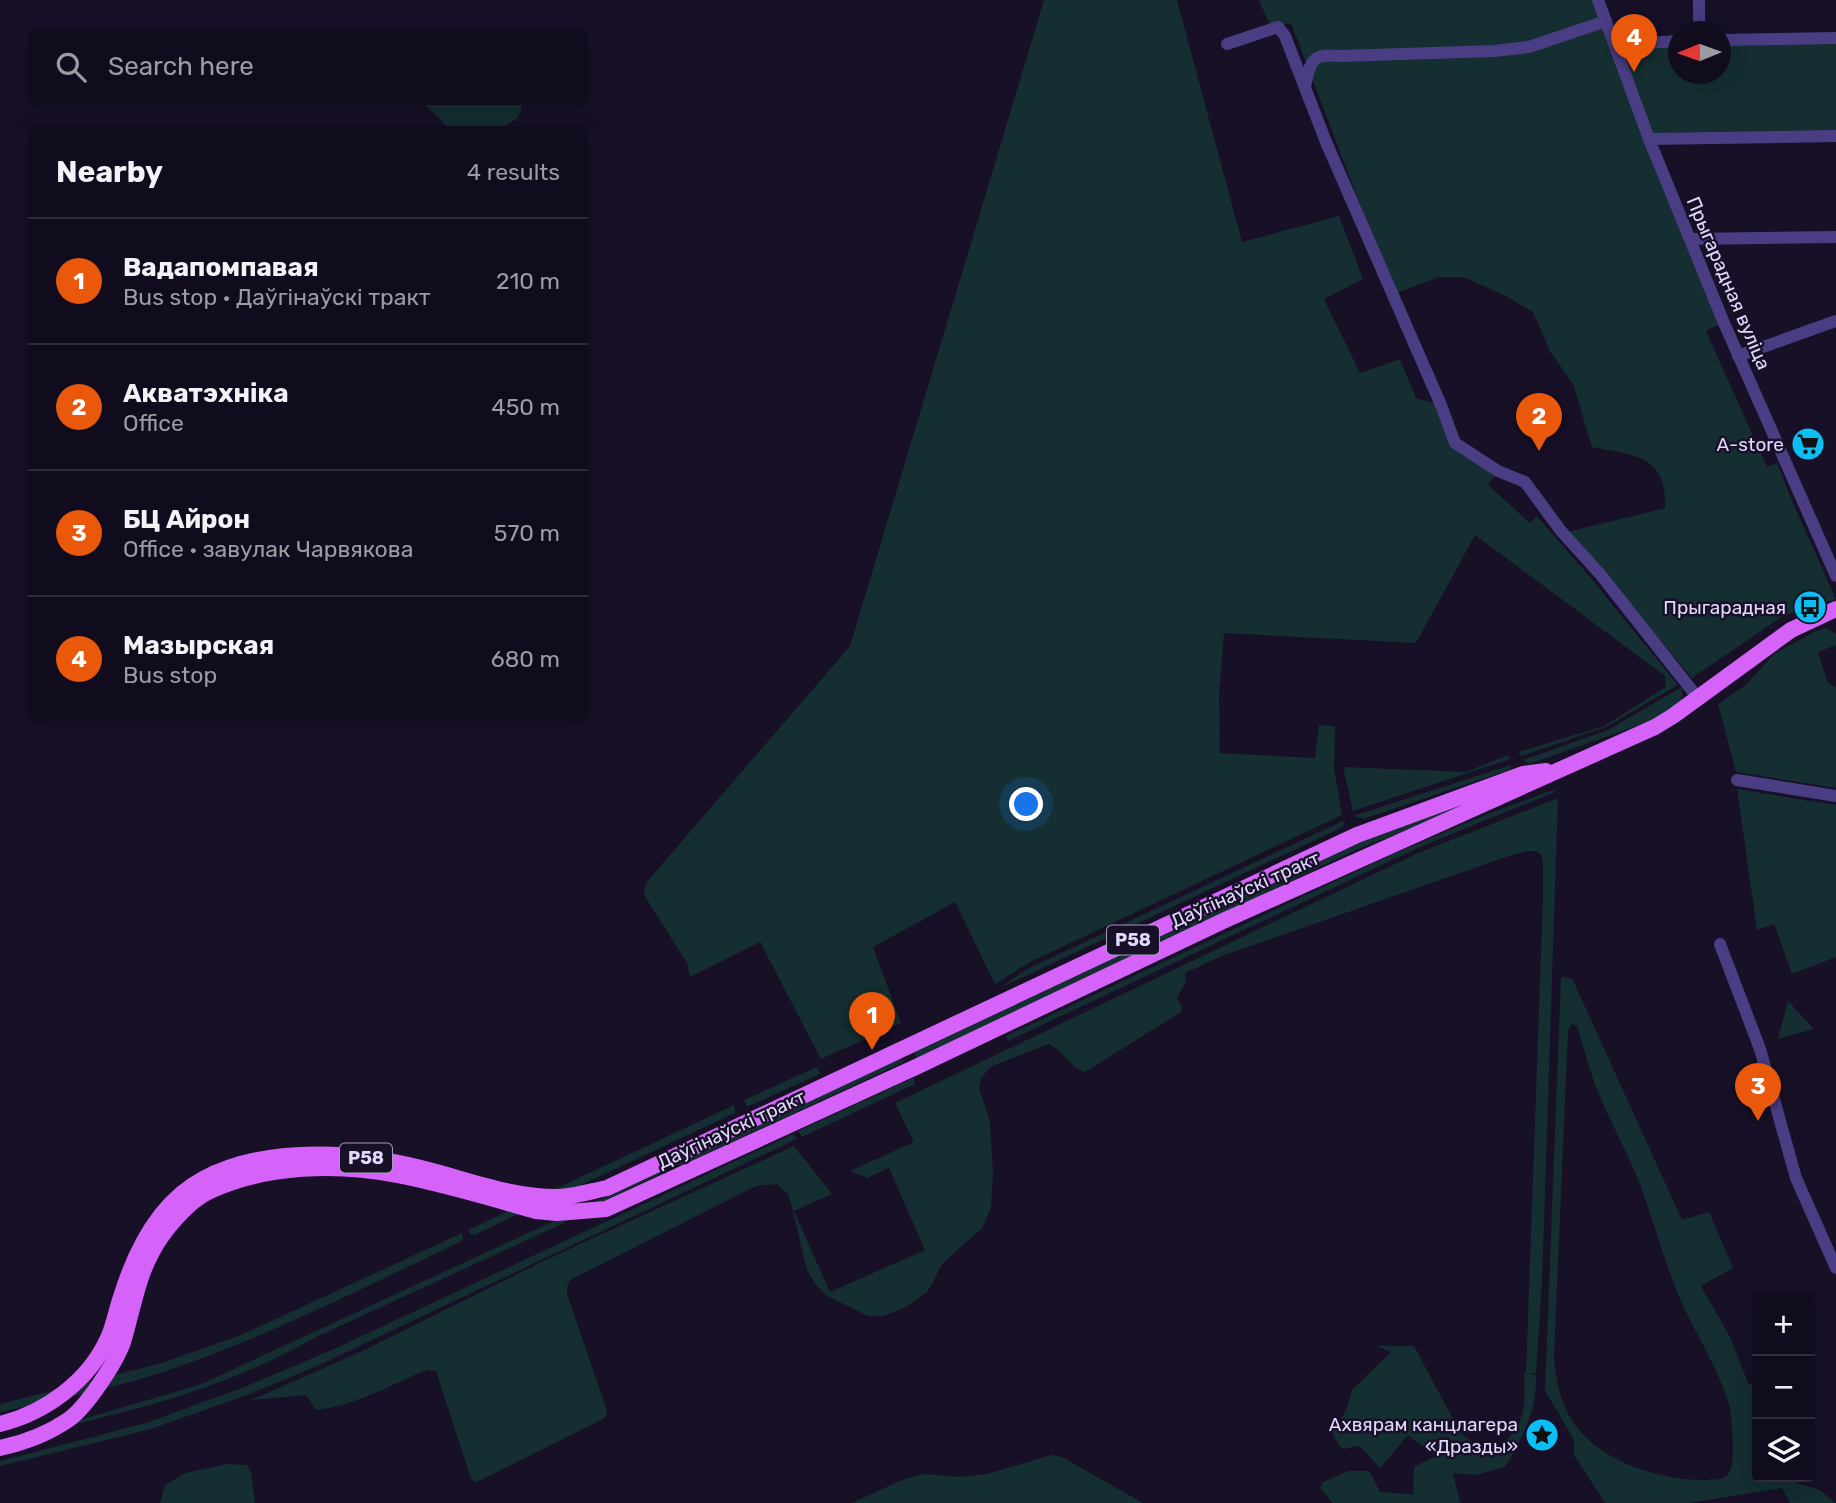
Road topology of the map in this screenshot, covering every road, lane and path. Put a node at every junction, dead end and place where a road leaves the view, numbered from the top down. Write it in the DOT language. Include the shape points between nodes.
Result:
graph roads {
  1 [pos="1598,0"];
  2 [pos="1699,0"];
  3 [pos="1606,21"];
  4 [pos="1699,21"];
  5 [pos="1836,38"];
  6 [pos="1731,40"];
  7 [pos="1668,42"];
  8 [pos="1227,44"];
  9 [pos="1615,45"];
  10 [pos="1305,87"];
  11 [pos="1836,136"];
  12 [pos="1649,139"];
  13 [pos="1836,237"];
  14 [pos="1690,239"];
  15 [pos="1836,321"];
  16 [pos="1738,356"];
  17 [pos="1836,576"];
  18 [pos="1836,609"];
  19 [pos="1698,698"];
  20 [pos="1558,769"];
  21 [pos="1737,780"];
  22 [pos="1836,796"];
  23 [pos="1720,944"];
  24 [pos="666,1161"];
  25 [pos="675,1178"];
  26 [pos="1836,1268"];
  27 [pos="0,1424"];
  28 [pos="0,1448"];
  1 -- 3 [label="street, Прыгарадная вуліца"];
  2 -- 4 [label="street"];
  3 -- 9 [label="street, Прыгарадная вуліца"];
  3 -- 10 [label="street" via="1529,47 1322,54 1308,70"];
  5 -- 6 [label="street"];
  7 -- 9 [label="street"];
  8 -- 10 [label="street" via="1278,27"];
  9 -- 12 [label="street, Прыгарадная вуліца"];
  10 -- 19 [label="street" via="1455,443 1498,471 1525,482"];
  11 -- 12 [label="street"];
  12 -- 14 [label="street, Прыгарадная вуліца"];
  13 -- 14 [label="street"];
  14 -- 16 [label="street, Прыгарадная вуліца"];
  15 -- 16 [label="street"];
  16 -- 17 [label="street, Прыгарадная вуліца"];
  18 -- 19 [label="main road, Даўгінаўскі тракт / Р58" via="1791,630"];
  19 -- 20 [label="main road, Даўгінаўскі тракт / Р58" via="1655,727"];
  20 -- 24 [label="main road, Даўгінаўскі тракт / Р58" via="1523,774 1357,835"];
  20 -- 25 [label="main road, Даўгінаўскі тракт / Р58"];
  21 -- 22 [label="street"];
  23 -- 26 [label="street" via="1760,1049 1796,1178"];
  24 -- 25 [label="main road"];
  24 -- 27 [label="main road, Даўгінаўскі тракт / Р58" via="607,1188 562,1197 531,1195 398,1162 347,1155 273,1158 204,1179 159,1217 141,1242 108,1339 83,1377 47,1406"];
  25 -- 28 [label="main road, Даўгінаўскі тракт / Р58" via="606,1209 557,1213 397,1175 347,1168 249,1177 207,1192 171,1223 152,1252 121,1346 99,1386 70,1419 19,1444"];
}
